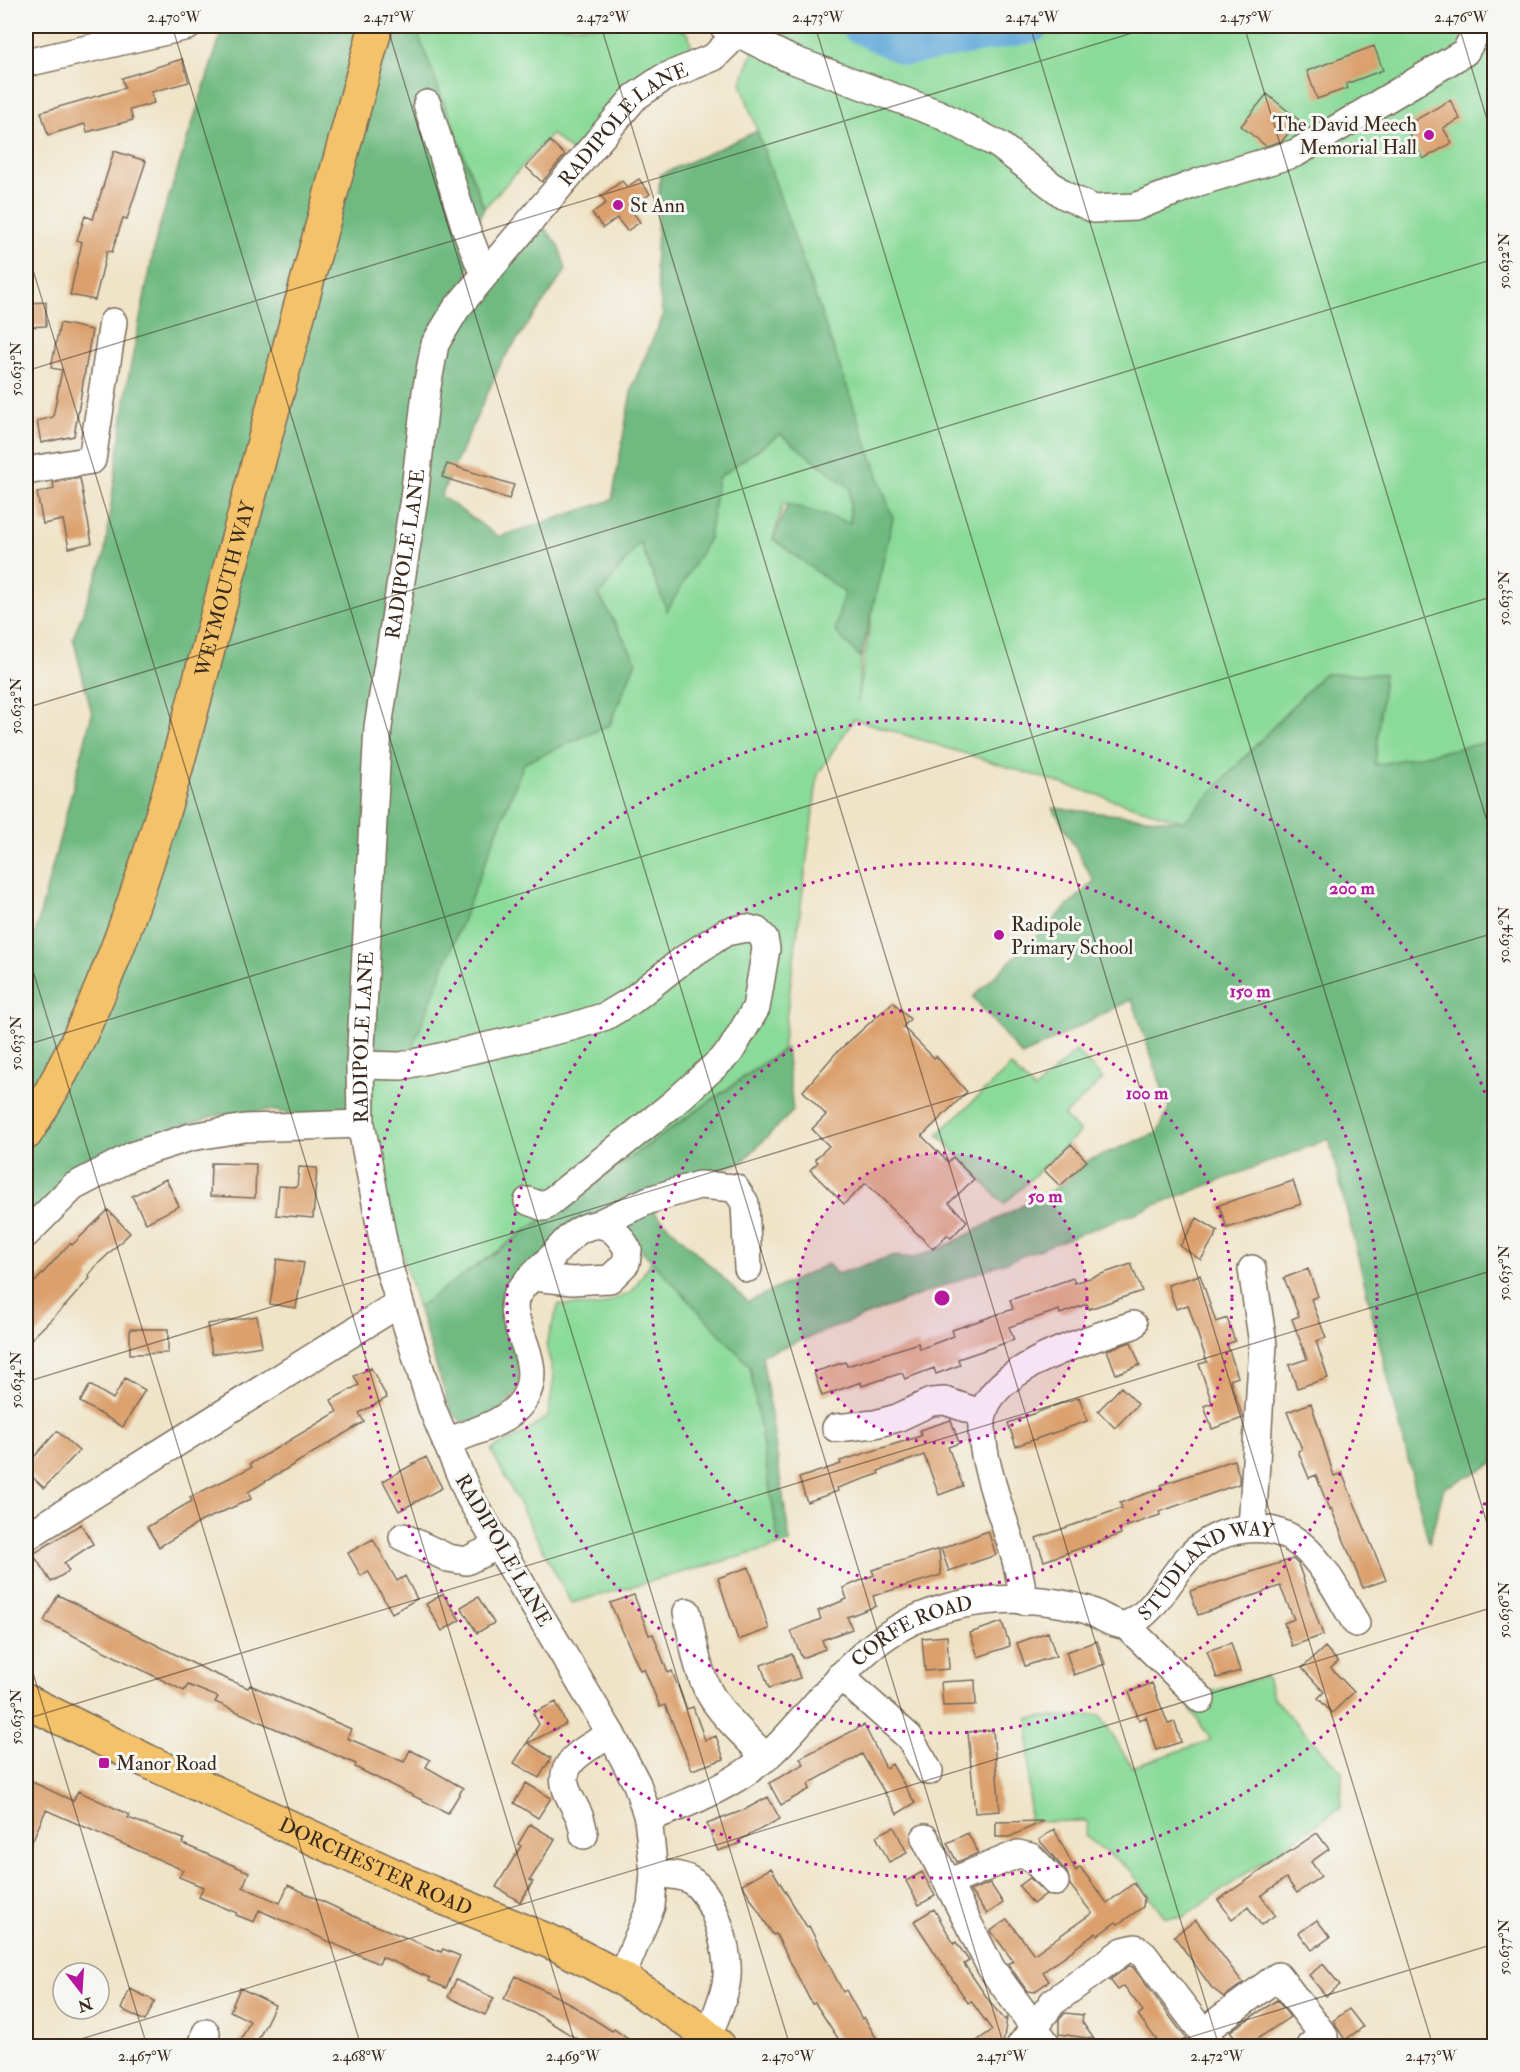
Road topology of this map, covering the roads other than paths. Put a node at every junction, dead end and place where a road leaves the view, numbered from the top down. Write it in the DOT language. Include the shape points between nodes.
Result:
graph roads {
  1 [pos="188,26"];
  2 [pos="376,26"];
  3 [pos="1480,26"];
  4 [pos="728,28"];
  5 [pos="26,63"];
  6 [pos="427,104"];
  7 [pos="484,275"];
  8 [pos="113,322"];
  9 [pos="26,471"];
  10 [pos="360,1065"];
  11 [pos="361,1124"];
  12 [pos="26,1133"];
  13 [pos="528,1201"];
  14 [pos="600,1223"];
  15 [pos="26,1234"];
  16 [pos="748,1268"];
  17 [pos="1252,1269"];
  18 [pos="532,1277"];
  19 [pos="398,1304"];
  20 [pos="1133,1325"];
  21 [pos="983,1414"];
  22 [pos="836,1428"];
  23 [pos="446,1442"];
  24 [pos="1252,1528"];
  25 [pos="26,1537"];
  26 [pos="404,1537"];
  27 [pos="497,1546"];
  28 [pos="1023,1600"];
  29 [pos="687,1612"];
  30 [pos="1356,1623"];
  31 [pos="1126,1625"];
  32 [pos="840,1676"];
  33 [pos="1201,1699"];
  34 [pos="26,1701"];
  35 [pos="611,1734"];
  36 [pos="766,1758"];
  37 [pos="929,1771"];
  38 [pos="648,1818"];
  39 [pos="584,1834"];
  40 [pos="925,1838"];
  41 [pos="654,1874"];
  42 [pos="1055,1882"];
  43 [pos="948,1883"];
  44 [pos="621,1978"];
  45 [pos="1208,2039"];
  46 [pos="1034,2040"];
  47 [pos="713,2042"];
  48 [pos="1311,2046"];
  1 -- 5 [label="street"];
  2 -- 12 [label="main road, WEYMOUTH WAY" via="175,772 142,881 94,1006"];
  3 -- 4 [label="street, RADIPOLE LANE" via="1465,52 1296,153 1199,182 1135,207 1094,209 1064,195 999,145 939,114 788,58"];
  4 -- 7 [label="street, RADIPOLE LANE" via="728,43 714,57 663,78 634,97"];
  6 -- 7 [label="street"];
  7 -- 10 [label="street, RADIPOLE LANE" via="456,309 435,345 426,392 414,498 378,727"];
  8 -- 9 [label="street" via="92,460"];
  10 -- 11 [label="street, RADIPOLE LANE"];
  10 -- 13 [label="street" via="401,1066 597,1019 631,1000 726,932 746,928 757,931 764,938 766,950 756,1008 730,1052 674,1103 544,1207"];
  11 -- 15 [label="street" via="245,1128 191,1137 134,1155 73,1187"];
  11 -- 19 [label="street, RADIPOLE LANE"];
  14 -- 16 [label="street" via="650,1200 699,1185 735,1188 745,1203"];
  14 -- 18 [label="street" via="573,1234"];
  14 -- 18 [label="street" via="612,1229 628,1250 626,1263 619,1272 610,1279 595,1281"];
  17 -- 24 [label="street" via="1263,1344"];
  18 -- 23 [label="street" via="516,1297 514,1310 532,1372 524,1400 491,1424"];
  19 -- 23 [label="street, RADIPOLE LANE"];
  19 -- 25 [label="street"];
  20 -- 21 [label="street" via="1025,1368 993,1392"];
  21 -- 22 [label="street" via="945,1401 931,1402 875,1424"];
  21 -- 28 [label="street" via="987,1470 1015,1557"];
  23 -- 27 [label="street, RADIPOLE LANE" via="470,1498"];
  24 -- 30 [label="street, STUDLAND WAY" via="1273,1531 1299,1542 1333,1584"];
  24 -- 31 [label="street, STUDLAND WAY" via="1234,1530 1202,1546 1141,1618"];
  26 -- 27 [label="street" via="448,1558 466,1561"];
  27 -- 35 [label="street, RADIPOLE LANE"];
  28 -- 31 [label="street, CORFE ROAD" via="1085,1609 1110,1622"];
  28 -- 32 [label="street, CORFE ROAD" via="982,1601 919,1618 887,1633"];
  29 -- 36 [label="street" via="697,1659 710,1693"];
  31 -- 33 [label="street, CORFE ROAD"];
  32 -- 36 [label="street, CORFE ROAD"];
  32 -- 37 [label="street" via="909,1737"];
  34 -- 44 [label="main road, DORCHESTER ROAD" via="252,1810 432,1893 558,1945"];
  35 -- 38 [label="street, RADIPOLE LANE" via="637,1784"];
  35 -- 39 [label="street" via="580,1753 566,1770 567,1790 581,1814"];
  36 -- 38 [label="street, CORFE ROAD" via="735,1781"];
  38 -- 41 [label="street, RADIPOLE LANE"];
  40 -- 43 [label="street"];
  41 -- 44 [label="street, RADIPOLE LANE" via="651,1906"];
  41 -- 47 [label="street" via="689,1879 709,1901 718,1922 728,1976"];
  42 -- 43 [label="street" via="1031,1857 1018,1854"];
  43 -- 46 [label="street" via="991,1968"];
  44 -- 47 [label="main road, DORCHESTER ROAD" via="687,2020"];
  45 -- 46 [label="street" via="1135,1948 1123,1951 1053,2002"];
  45 -- 48 [label="street" via="1278,1976 1324,2036"];
}
